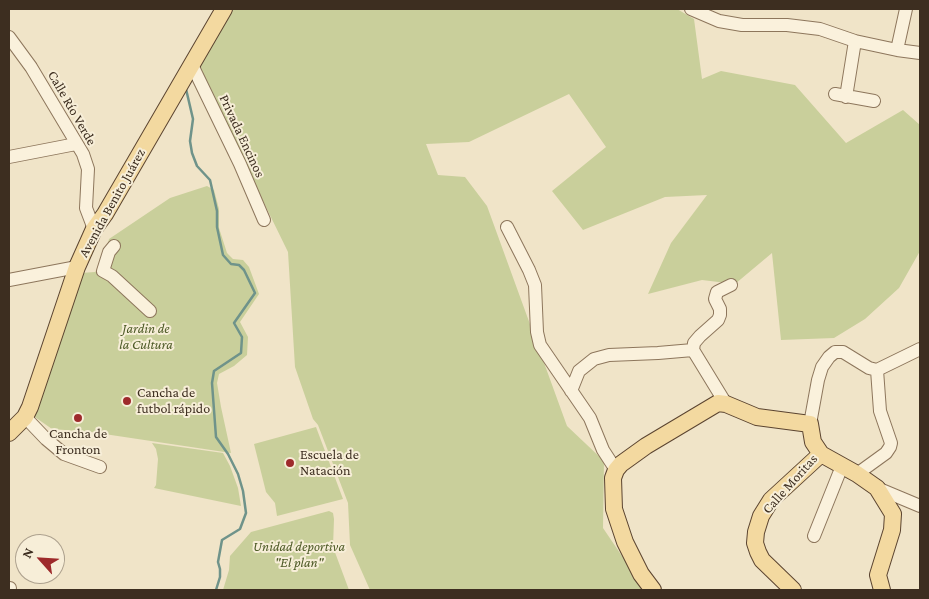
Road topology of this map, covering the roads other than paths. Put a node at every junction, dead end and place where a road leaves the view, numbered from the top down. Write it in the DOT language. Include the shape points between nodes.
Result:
graph roads {
  1 [pos="224,9"];
  2 [pos="691,9"];
  3 [pos="906,9"];
  4 [pos="9,37"];
  5 [pos="855,42"];
  6 [pos="897,50"];
  7 [pos="920,53"];
  8 [pos="194,68"];
  9 [pos="874,101"];
  10 [pos="76,144"];
  11 [pos="9,157"];
  12 [pos="264,220"];
  13 [pos="506,227"];
  14 [pos="94,229"];
  15 [pos="114,246"];
  16 [pos="77,268"];
  17 [pos="9,280"];
  18 [pos="731,285"];
  19 [pos="150,311"];
  20 [pos="920,349"];
  21 [pos="693,350"];
  22 [pos="877,370"];
  23 [pos="571,391"];
  24 [pos="726,404"];
  25 [pos="25,417"];
  26 [pos="810,424"];
  27 [pos="9,433"];
  28 [pos="820,454"];
  29 [pos="842,466"];
  30 [pos="100,467"];
  31 [pos="616,470"];
  32 [pos="857,474"];
  33 [pos="877,488"];
  34 [pos="920,506"];
  35 [pos="814,536"];
  36 [pos="653,590"];
  37 [pos="793,590"];
  38 [pos="882,590"];
  1 -- 8 [label="main road, Avenida Benito Juárez" via="200,48"];
  2 -- 5 [label="street" via="719,21 820,29"];
  3 -- 6 [label="street"];
  4 -- 10 [label="street, Calle Río Verde" via="32,67"];
  5 -- 6 [label="street"];
  5 -- 9 [label="street" via="841,96"];
  6 -- 7 [label="street"];
  8 -- 12 [label="street, Privada Encinos"];
  8 -- 14 [label="main road, Avenida Benito Juárez"];
  10 -- 11 [label="street"];
  10 -- 14 [label="street, Calle Río Verde" via="88,169 86,208"];
  13 -- 23 [label="street" via="535,285 540,345"];
  14 -- 16 [label="main road, Avenida Benito Juárez"];
  15 -- 19 [label="street" via="103,271"];
  16 -- 17 [label="street"];
  16 -- 25 [label="main road, Avenida Benito Juárez"];
  18 -- 21 [label="street" via="717,292 715,299 720,316 694,343"];
  20 -- 22 [label="street"];
  21 -- 23 [label="street" via="609,354 594,359 579,371"];
  21 -- 24 [label="street"];
  22 -- 26 [label="street" via="843,352 835,352 822,367"];
  22 -- 32 [label="street" via="880,412 891,443 886,453"];
  23 -- 31 [label="street" via="590,418 603,450"];
  24 -- 26 [label="main road" via="757,417"];
  24 -- 31 [label="main road" via="718,403 677,427"];
  25 -- 27 [label="main road, Avenida Benito Juárez"];
  25 -- 30 [label="street" via="64,454"];
  26 -- 28 [label="main road, Calle Moritas" via="813,442"];
  28 -- 29 [label="main road"];
  28 -- 37 [label="main road, Calle Moritas" via="771,500 756,532 755,543 762,560"];
  29 -- 32 [label="main road"];
  29 -- 35 [label="street"];
  31 -- 36 [label="main road" via="613,478 614,509 625,542"];
  32 -- 33 [label="main road"];
  33 -- 34 [label="street"];
  33 -- 38 [label="main road" via="893,519 878,575"];
}
